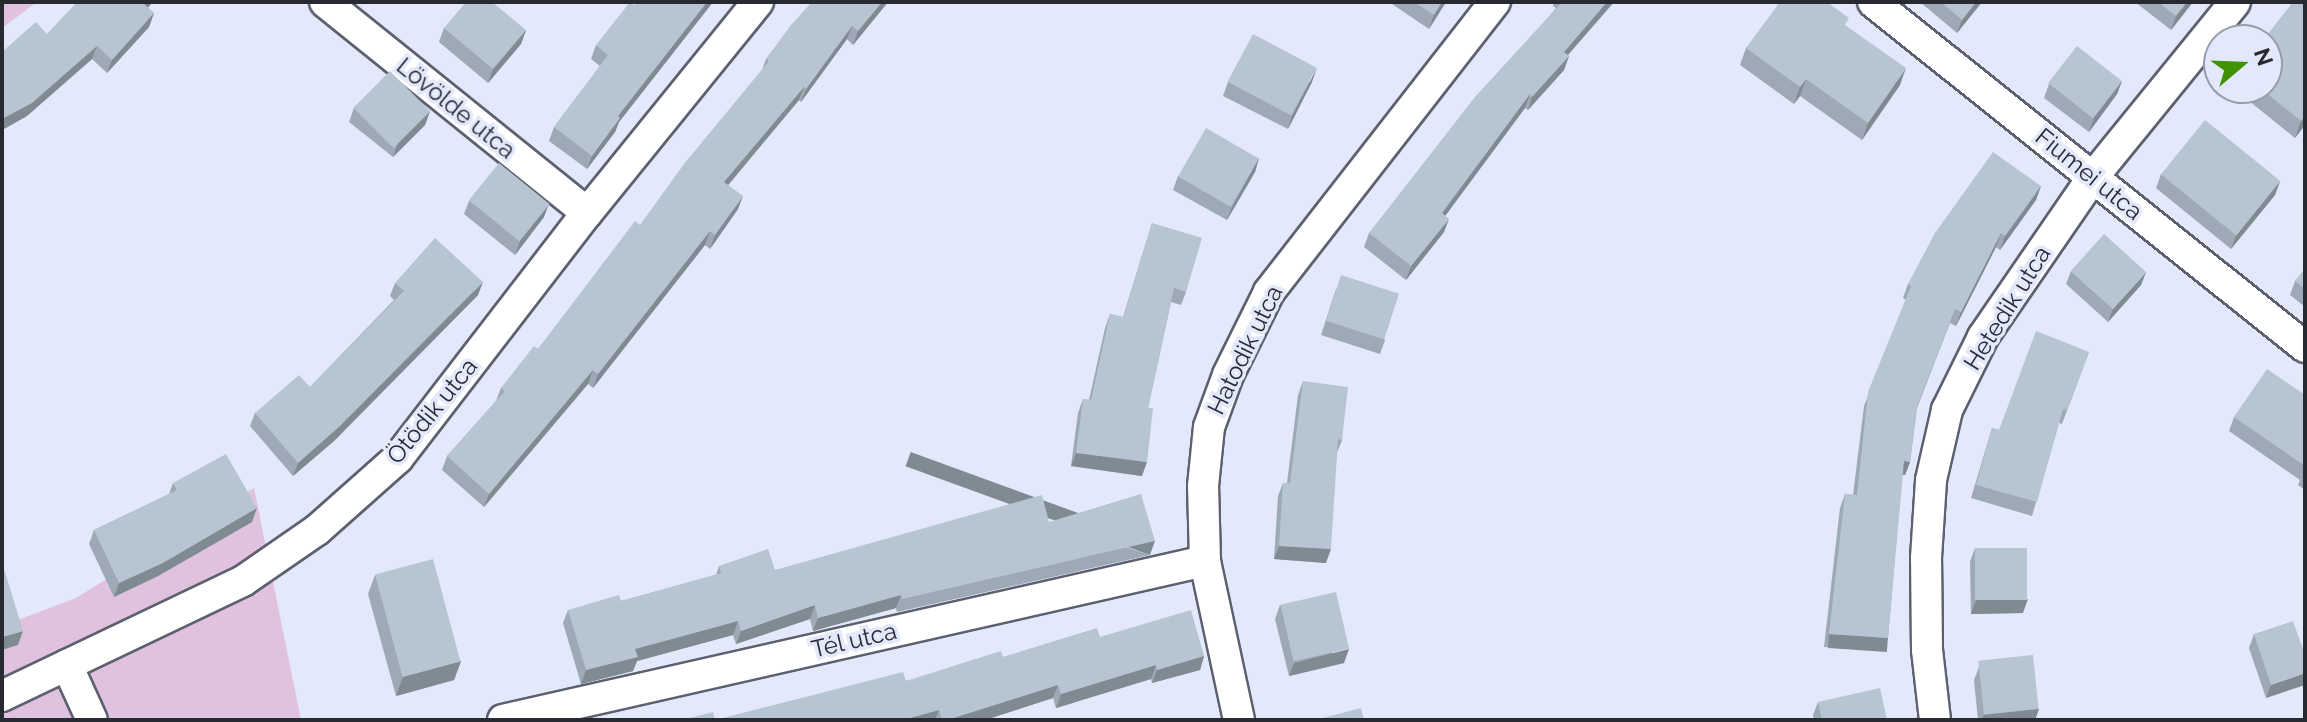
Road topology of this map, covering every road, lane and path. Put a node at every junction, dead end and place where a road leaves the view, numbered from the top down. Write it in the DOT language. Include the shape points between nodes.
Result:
graph roads {
  1 [pos="325,2"];
  2 [pos="758,2"];
  3 [pos="1495,2"];
  4 [pos="1873,2"];
  5 [pos="2235,2"];
  6 [pos="2093,177"];
  7 [pos="587,213"];
  8 [pos="2305,347"];
  9 [pos="1205,561"];
  10 [pos="67,665"];
  11 [pos="2,696"];
  12 [pos="92,720"];
  13 [pos="503,720"];
  14 [pos="1239,720"];
  15 [pos="1935,720"];
  1 -- 7 [label="street, Lövölde utca"];
  2 -- 7 [label="street, Ötödik utca"];
  3 -- 9 [label="street, Hatodik utca" via="1269,292 1209,427 1203,486"];
  4 -- 6 [label="street, Fiumei utca"];
  5 -- 6 [label="street, Hetedik utca"];
  6 -- 8 [label="street, Fiumei utca"];
  6 -- 15 [label="street, Hetedik utca" via="1983,337 1947,410 1931,480 1926,558 1927,650"];
  7 -- 10 [label="street, Ötödik utca" via="398,458 317,530 243,581"];
  9 -- 13 [label="street, Tél utca"];
  9 -- 14 [label="street, Hatodik utca"];
  10 -- 11 [label="street, Ötödik utca"];
  10 -- 12 [label="street"];
}
